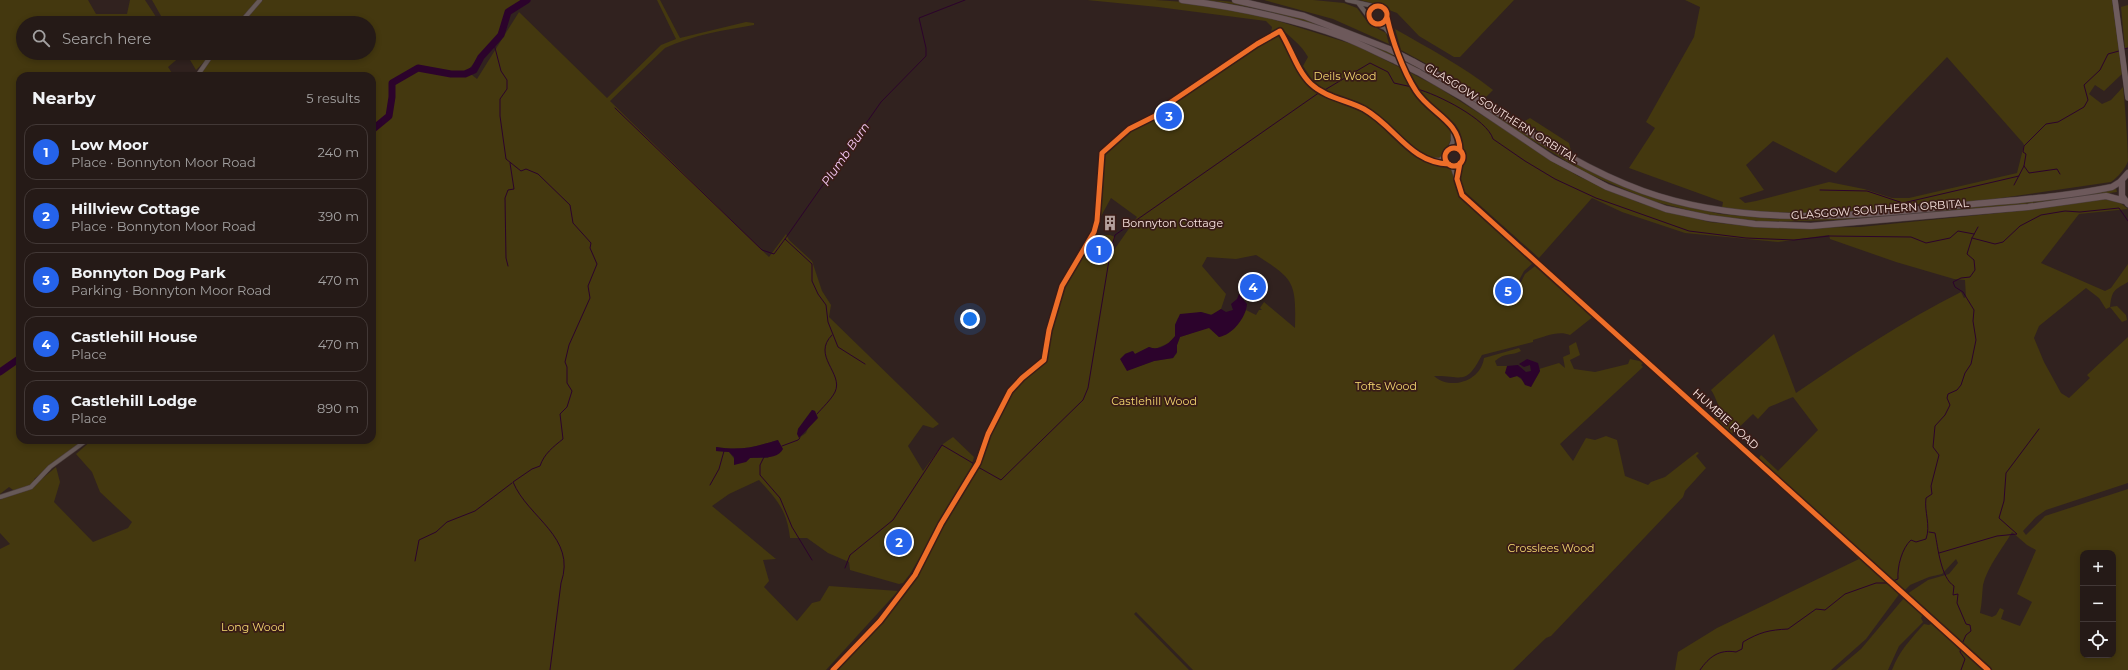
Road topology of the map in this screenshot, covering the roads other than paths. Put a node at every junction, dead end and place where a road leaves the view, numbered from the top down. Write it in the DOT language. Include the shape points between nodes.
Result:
graph roads {
  1 [pos="260,0"];
  2 [pos="1182,0"];
  3 [pos="1235,0"];
  4 [pos="1347,0"];
  5 [pos="2115,0"];
  6 [pos="1357,3"];
  7 [pos="1374,6"];
  8 [pos="246,16"];
  9 [pos="1368,16"];
  10 [pos="1387,17"];
  11 [pos="1375,24"];
  12 [pos="1391,36"];
  13 [pos="208,60"];
  14 [pos="200,72"];
  15 [pos="2128,98"];
  16 [pos="1452,127"];
  17 [pos="1450,149"];
  18 [pos="1460,150"];
  19 [pos="1445,156"];
  20 [pos="1426,160"];
  21 [pos="1460,163"];
  22 [pos="1450,164"];
  23 [pos="2128,169"];
  24 [pos="2128,173"];
  25 [pos="1457,179"];
  26 [pos="2122,179"];
  27 [pos="2126,203"];
  28 [pos="82,444"];
  29 [pos="0,497"];
  30 [pos="833,670"];
  31 [pos="1988,670"];
  1 -- 8 [label="street"];
  2 -- 27 [label="highway, GLASGOW SOUTHERN ORBITAL, bridge" via="1238,8 1344,38 1418,72 1463,98 1552,158 1607,186 1666,209 1755,224 1812,226 2028,207 2106,196"];
  3 -- 26 [label="highway, GLASGOW SOUTHERN ORBITAL, bridge" via="1304,16 1362,37 1445,79 1525,132 1585,166 1642,191 1693,206 1735,213 1818,217 2062,195 2112,187"];
  4 -- 6 [label="street"];
  5 -- 15 [label="main road"];
  6 -- 7 [label="street"];
  6 -- 9 [label="street"];
  7 -- 9 [label="street"];
  7 -- 10 [label="street" via="1383,8"];
  9 -- 11 [label="street"];
  10 -- 11 [label="street" via="1383,23"];
  10 -- 12 [label="street"];
  11 -- 12 [label="street" via="1384,28"];
  12 -- 16 [label="street" via="1415,89 1425,103"];
  13 -- 14 [label="street"];
  16 -- 17 [label="street" via="1454,136"];
  16 -- 18 [label="street" via="1459,136"];
  17 -- 18 [label="street"];
  17 -- 19 [label="street"];
  18 -- 21 [label="street" via="1463,157"];
  19 -- 20 [label="street" via="1440,160"];
  19 -- 22 [label="street, HUMBIE ROAD"];
  20 -- 22 [label="street" via="1437,164"];
  20 -- 30 [label="street" via="1365,110 1319,91 1310,84 1280,31 1171,102 1155,116 1129,129 1102,153 1098,213 1094,232 1062,286 1049,330 1044,360 1010,391 988,434 978,463 915,575 880,621"];
  21 -- 22 [label="street"];
  21 -- 25 [label="street"];
  22 -- 25 [label="street, HUMBIE ROAD"];
  23 -- 26 [label="main road"];
  24 -- 26 [label="highway"];
  25 -- 31 [label="street, HUMBIE ROAD" via="1462,195"];
  26 -- 27 [label="highway" via="2121,192"];
  28 -- 29 [label="street" via="50,467 31,486"];
}
